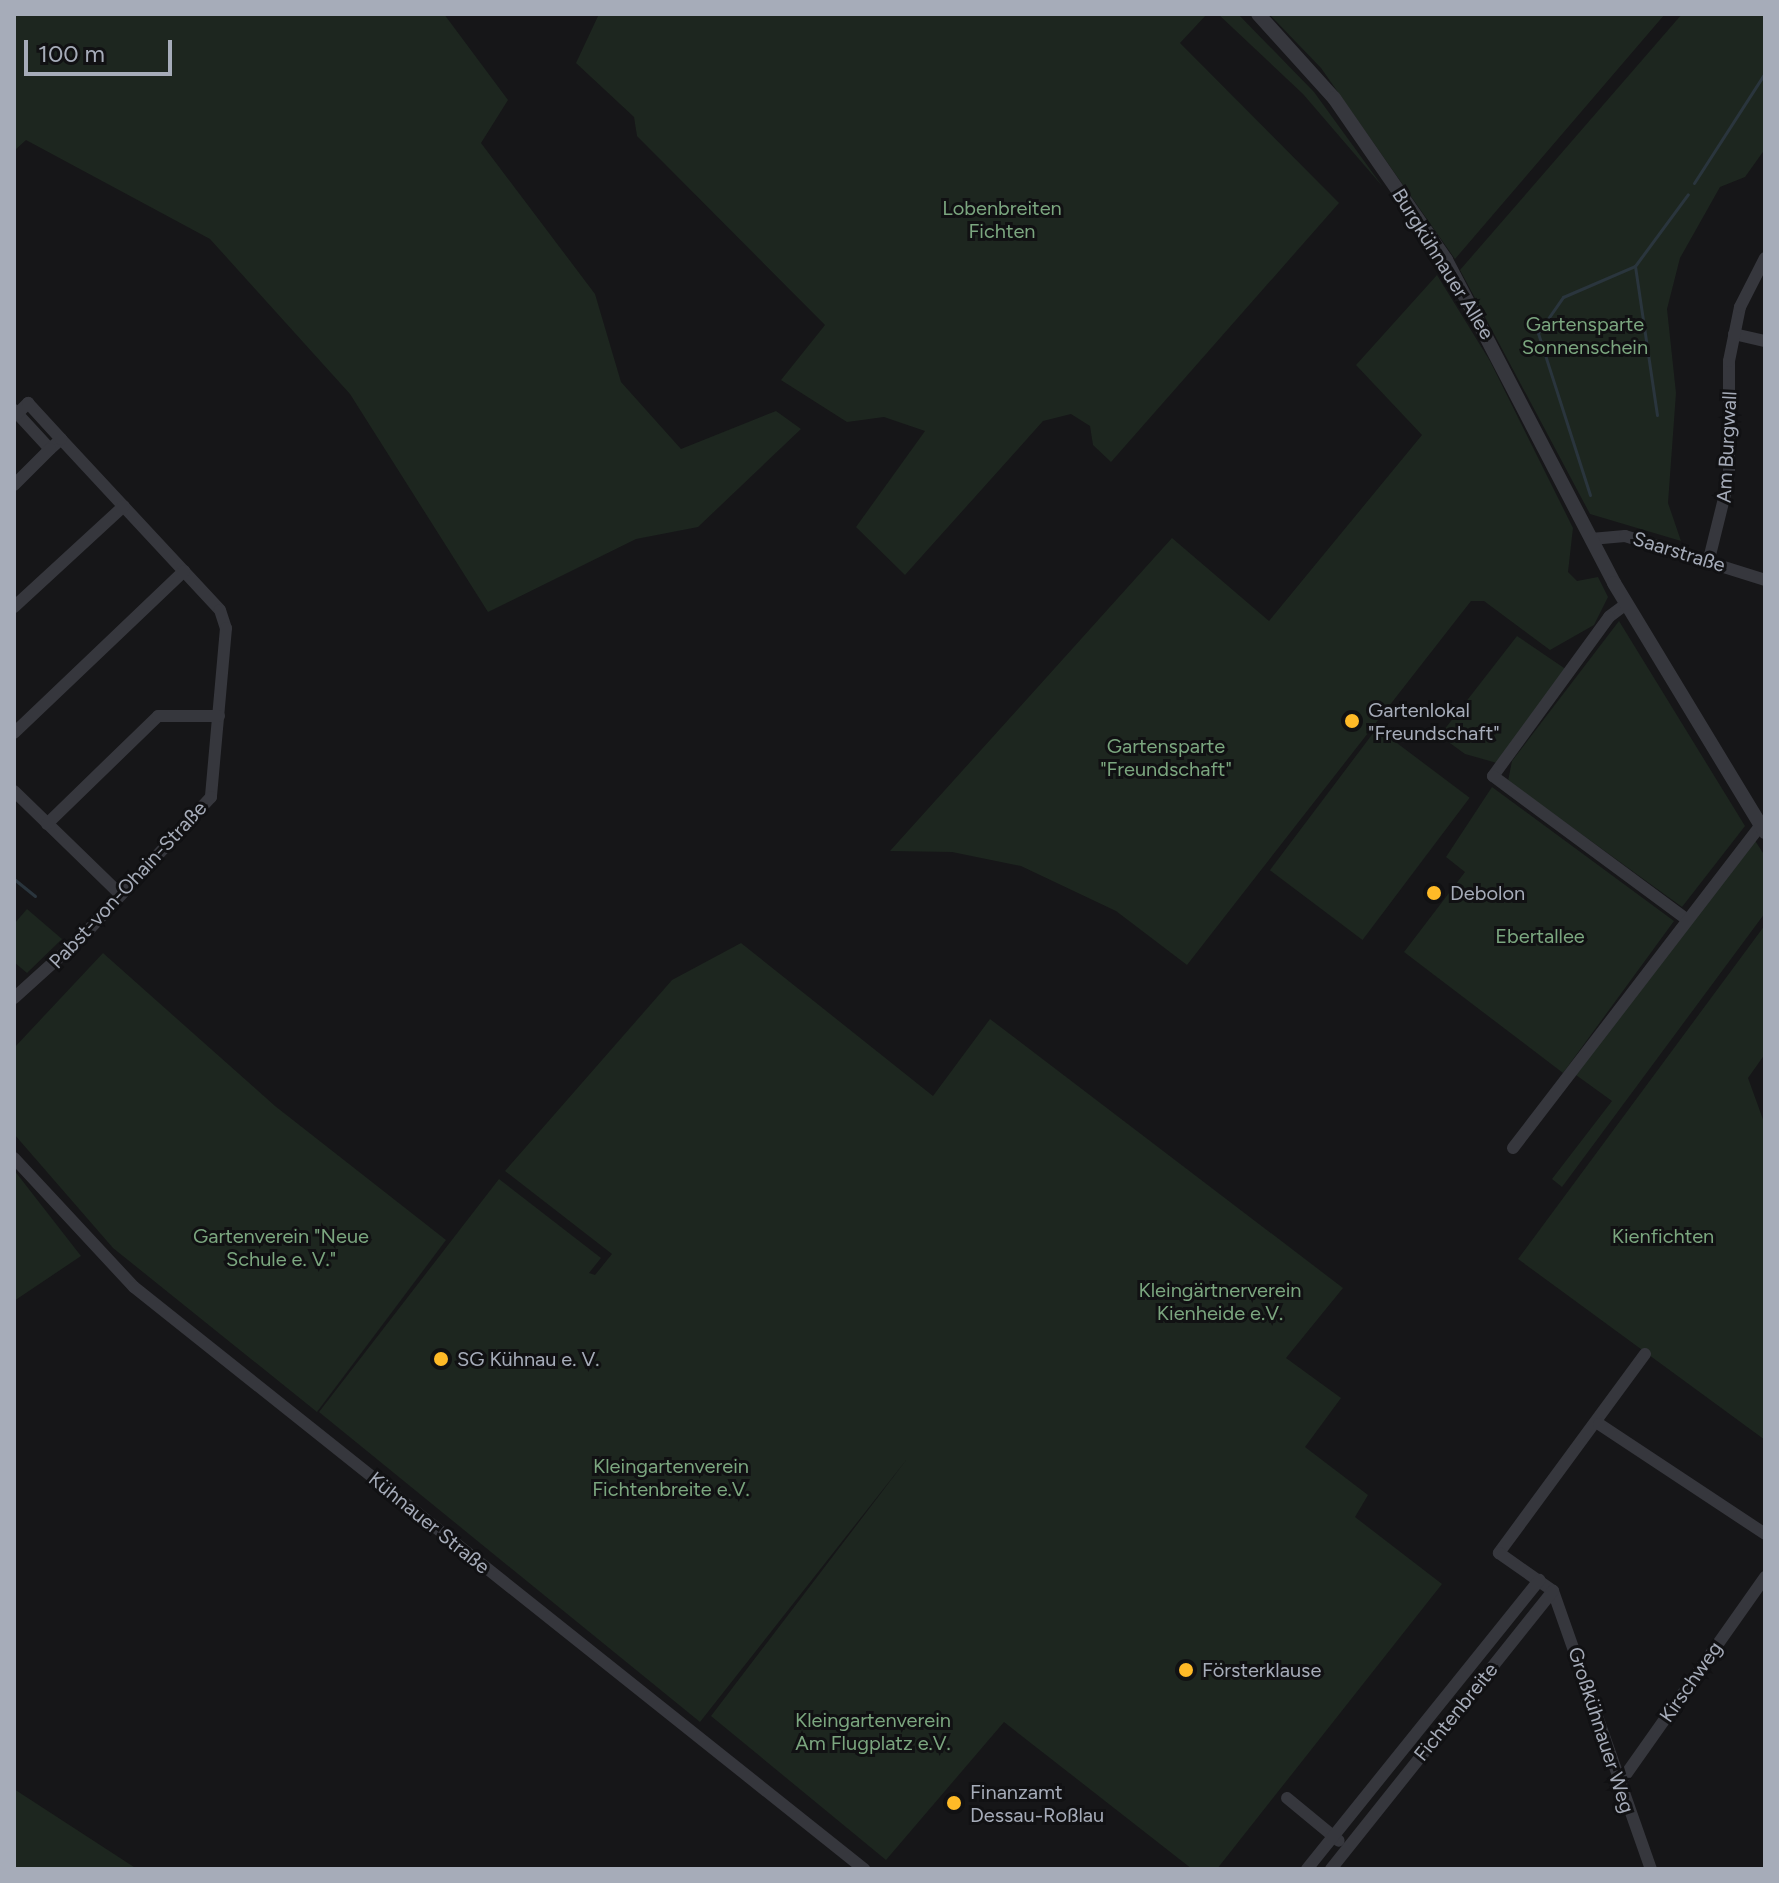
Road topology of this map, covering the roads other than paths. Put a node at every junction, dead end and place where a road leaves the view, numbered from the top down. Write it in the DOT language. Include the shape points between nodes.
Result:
graph roads {
  1 [pos="1258,14"];
  2 [pos="1765,258"];
  3 [pos="1734,334"];
  4 [pos="1765,341"];
  5 [pos="16,412"];
  6 [pos="61,439"];
  7 [pos="50,449"];
  8 [pos="14,485"];
  9 [pos="124,506"];
  10 [pos="1591,539"];
  11 [pos="1709,559"];
  12 [pos="184,571"];
  13 [pos="1765,580"];
  14 [pos="1626,604"];
  15 [pos="14,607"];
  16 [pos="219,716"];
  17 [pos="14,733"];
  18 [pos="14,791"];
  19 [pos="47,824"];
  20 [pos="1763,828"];
  21 [pos="121,895"];
  22 [pos="1686,919"];
  23 [pos="14,998"];
  24 [pos="1513,1148"];
  25 [pos="14,1158"];
  26 [pos="1645,1354"];
  27 [pos="1599,1424"];
  28 [pos="1765,1534"];
  29 [pos="1765,1577"];
  30 [pos="1539,1580"];
  31 [pos="1553,1591"];
  32 [pos="1617,1787"];
  33 [pos="1287,1798"];
  34 [pos="1333,1836"];
  35 [pos="1348,1848"];
  36 [pos="864,1869"];
  37 [pos="1307,1869"];
  38 [pos="1331,1869"];
  39 [pos="1651,1869"];
  1 -- 10 [label="street, Burgkühnauer Allee" via="1334,98 1446,260"];
  2 -- 3 [label="street, Am Burgwall"];
  3 -- 4 [label="street"];
  3 -- 11 [label="street, Am Burgwall" via="1729,478"];
  5 -- 6 [label="street, Pabst-von-Ohain-Straße" via="28,403"];
  5 -- 7 [label="street, Pabst-von-Ohain-Straße"];
  6 -- 7 [label="street"];
  6 -- 9 [label="street, Pabst-von-Ohain-Straße"];
  7 -- 8 [label="street"];
  9 -- 12 [label="street, Pabst-von-Ohain-Straße"];
  9 -- 15 [label="street"];
  10 -- 11 [label="street, Saarstraße" via="1621,535"];
  10 -- 14 [label="street"];
  11 -- 13 [label="street, Saarstraße"];
  12 -- 16 [label="street, Pabst-von-Ohain-Straße" via="226,621"];
  12 -- 17 [label="street"];
  14 -- 20 [label="street"];
  14 -- 22 [label="street" via="1609,617 1493,776"];
  16 -- 19 [label="street" via="158,716"];
  16 -- 21 [label="street, Pabst-von-Ohain-Straße" via="211,797"];
  18 -- 19 [label="street"];
  19 -- 21 [label="street"];
  20 -- 22 [label="street"];
  21 -- 23 [label="street, Pabst-von-Ohain-Straße"];
  22 -- 24 [label="street"];
  25 -- 36 [label="street, Kühnauer Straße" via="134,1287"];
  26 -- 27 [label="street"];
  27 -- 28 [label="street"];
  27 -- 30 [label="street" via="1499,1553"];
  29 -- 32 [label="street, Kirschweg"];
  30 -- 31 [label="street"];
  30 -- 34 [label="street, Fichtenbreite"];
  31 -- 32 [label="street, Großkühnauer Weg"];
  31 -- 35 [label="street, Fichtenbreite"];
  32 -- 39 [label="street, Großkühnauer Weg"];
  33 -- 34 [label="street"];
  34 -- 35 [label="street"];
  34 -- 37 [label="street, Fichtenbreite"];
  35 -- 38 [label="street, Fichtenbreite"];
}
